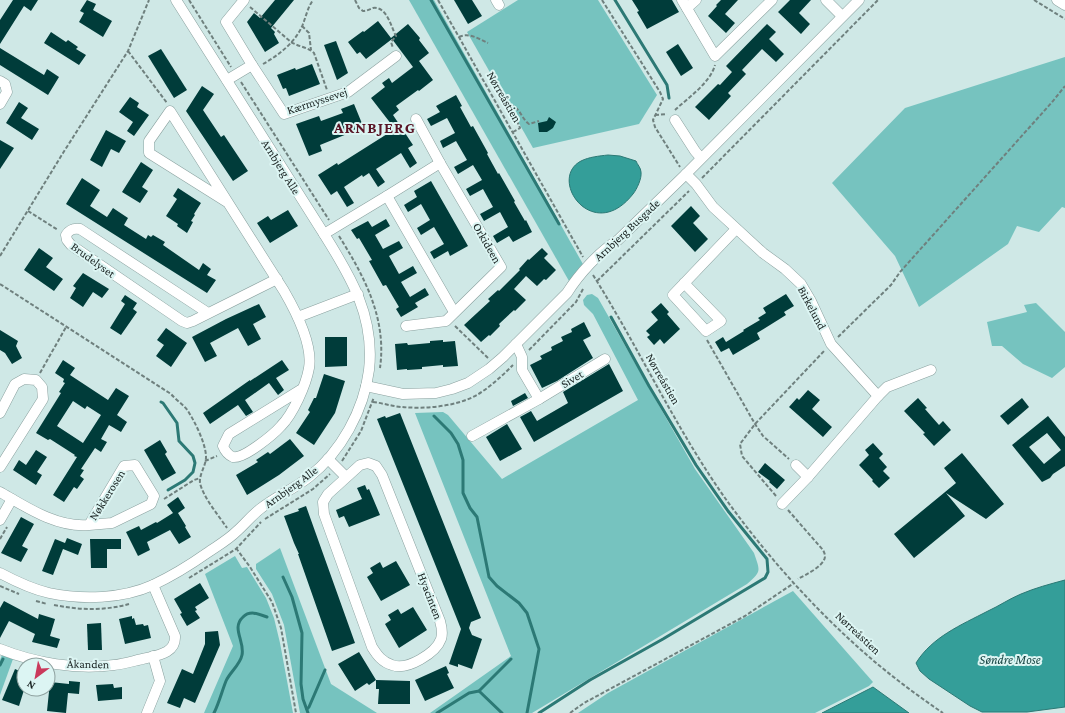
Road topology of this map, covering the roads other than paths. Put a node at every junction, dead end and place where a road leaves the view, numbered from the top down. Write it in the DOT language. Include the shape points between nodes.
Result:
graph roads {
  1 [pos="176,0"];
  2 [pos="696,0"];
  3 [pos="772,0"];
  4 [pos="826,0"];
  5 [pos="859,0"];
  6 [pos="1056,0"];
  7 [pos="244,1"];
  8 [pos="685,4"];
  9 [pos="1065,5"];
  10 [pos="842,16"];
  11 [pos="396,56"];
  12 [pos="254,67"];
  13 [pos="227,80"];
  14 [pos="0,81"];
  15 [pos="0,104"];
  16 [pos="672,115"];
  17 [pos="416,119"];
  18 [pos="701,158"];
  19 [pos="440,163"];
  20 [pos="686,174"];
  21 [pos="387,196"];
  22 [pos="227,202"];
  23 [pos="736,229"];
  24 [pos="324,234"];
  25 [pos="277,280"];
  26 [pos="684,283"];
  27 [pos="358,294"];
  28 [pos="208,313"];
  29 [pos="451,316"];
  30 [pos="298,317"];
  31 [pos="406,326"];
  32 [pos="516,344"];
  33 [pos="605,359"];
  34 [pos="931,370"];
  35 [pos="366,386"];
  36 [pos="302,389"];
  37 [pos="878,396"];
  38 [pos="538,399"];
  39 [pos="0,413"];
  40 [pos="472,436"];
  41 [pos="328,459"];
  42 [pos="796,465"];
  43 [pos="0,467"];
  44 [pos="346,477"];
  45 [pos="808,477"];
  46 [pos="0,492"];
  47 [pos="12,499"];
  48 [pos="782,504"];
  49 [pos="0,520"];
  50 [pos="88,525"];
  51 [pos="1,577"];
  52 [pos="153,585"];
  53 [pos="0,649"];
  54 [pos="153,656"];
  55 [pos="146,713"];
  1 -- 13 [label="street, Arnbjerg Alle"];
  2 -- 8 [label="street"];
  3 -- 8 [label="street" via="715,56"];
  4 -- 10 [label="street"];
  5 -- 10 [label="street, Arnbjerg Busgade"];
  6 -- 9 [label="street"];
  7 -- 12 [label="street, Kærmyssevej" via="226,22"];
  10 -- 18 [label="street, Arnbjerg Busgade"];
  11 -- 12 [label="street, Kærmyssevej" via="348,92 284,114"];
  12 -- 13 [label="street"];
  13 -- 24 [label="street, Arnbjerg Alle"];
  14 -- 15 [label="street" via="5,84 7,92"];
  16 -- 18 [label="street"];
  17 -- 19 [label="street, Orkideen"];
  18 -- 20 [label="street, Arnbjerg Busgade"];
  19 -- 21 [label="street"];
  19 -- 29 [label="street, Orkideen" via="501,267"];
  20 -- 23 [label="street, Birkelund" via="713,207"];
  20 -- 32 [label="street, Arnbjerg Busgade" via="589,266 574,281 567,293"];
  21 -- 24 [label="street"];
  21 -- 29 [label="street"];
  22 -- 22 [label="street" via="170,111 149,141 149,153"];
  22 -- 25 [label="street"];
  23 -- 26 [label="street"];
  23 -- 37 [label="street, Birkelund" via="800,284 811,301 830,344"];
  24 -- 27 [label="street, Arnbjerg Alle"];
  25 -- 28 [label="street, Brudelyset"];
  25 -- 30 [label="street"];
  26 -- 26 [label="street" via="721,321 706,331 673,295"];
  27 -- 30 [label="street"];
  27 -- 35 [label="street, Arnbjerg Alle" via="366,318 370,348"];
  28 -- 28 [label="street, Brudelyset" via="187,323 182,321 71,245 66,234 74,228 80,229"];
  29 -- 31 [label="street" via="446,321"];
  30 -- 36 [label="street" via="309,352 309,368"];
  32 -- 35 [label="street, Arnbjerg Busgade" via="494,365 468,383 452,390 404,394"];
  32 -- 38 [label="street" via="522,357 522,370"];
  33 -- 38 [label="street, Sivet"];
  34 -- 37 [label="street" via="887,387"];
  35 -- 41 [label="street, Arnbjerg Alle" via="354,419"];
  36 -- 36 [label="street" via="282,426 241,456 226,453 223,446 229,434"];
  37 -- 45 [label="street"];
  38 -- 40 [label="street, Sivet"];
  39 -- 43 [label="street" via="15,384 24,379 36,380 42,387 43,399"];
  41 -- 44 [label="street"];
  41 -- 52 [label="street, Arnbjerg Alle" via="310,476 260,509 232,536 190,565"];
  42 -- 45 [label="street"];
  44 -- 44 [label="street, Hyacinten" via="323,502 324,514 372,647 380,659 393,666 414,663 434,650 443,631 440,621 382,475 376,466 368,463 360,465"];
  45 -- 48 [label="street"];
  46 -- 47 [label="street, Nøkkerosen"];
  47 -- 49 [label="street"];
  47 -- 50 [label="street, Nøkkerosen" via="54,520 78,526"];
  50 -- 50 [label="street, Nøkkerosen" via="124,466 135,466 154,496 151,504 112,523"];
  51 -- 52 [label="street, Arnbjerg Alle" via="49,593 86,597 126,593"];
  52 -- 54 [label="street, Åkanden" via="175,636 175,643 170,650"];
  53 -- 54 [label="street, Åkanden" via="22,658 77,666 114,665"];
  54 -- 55 [label="street" via="160,681"];
}
